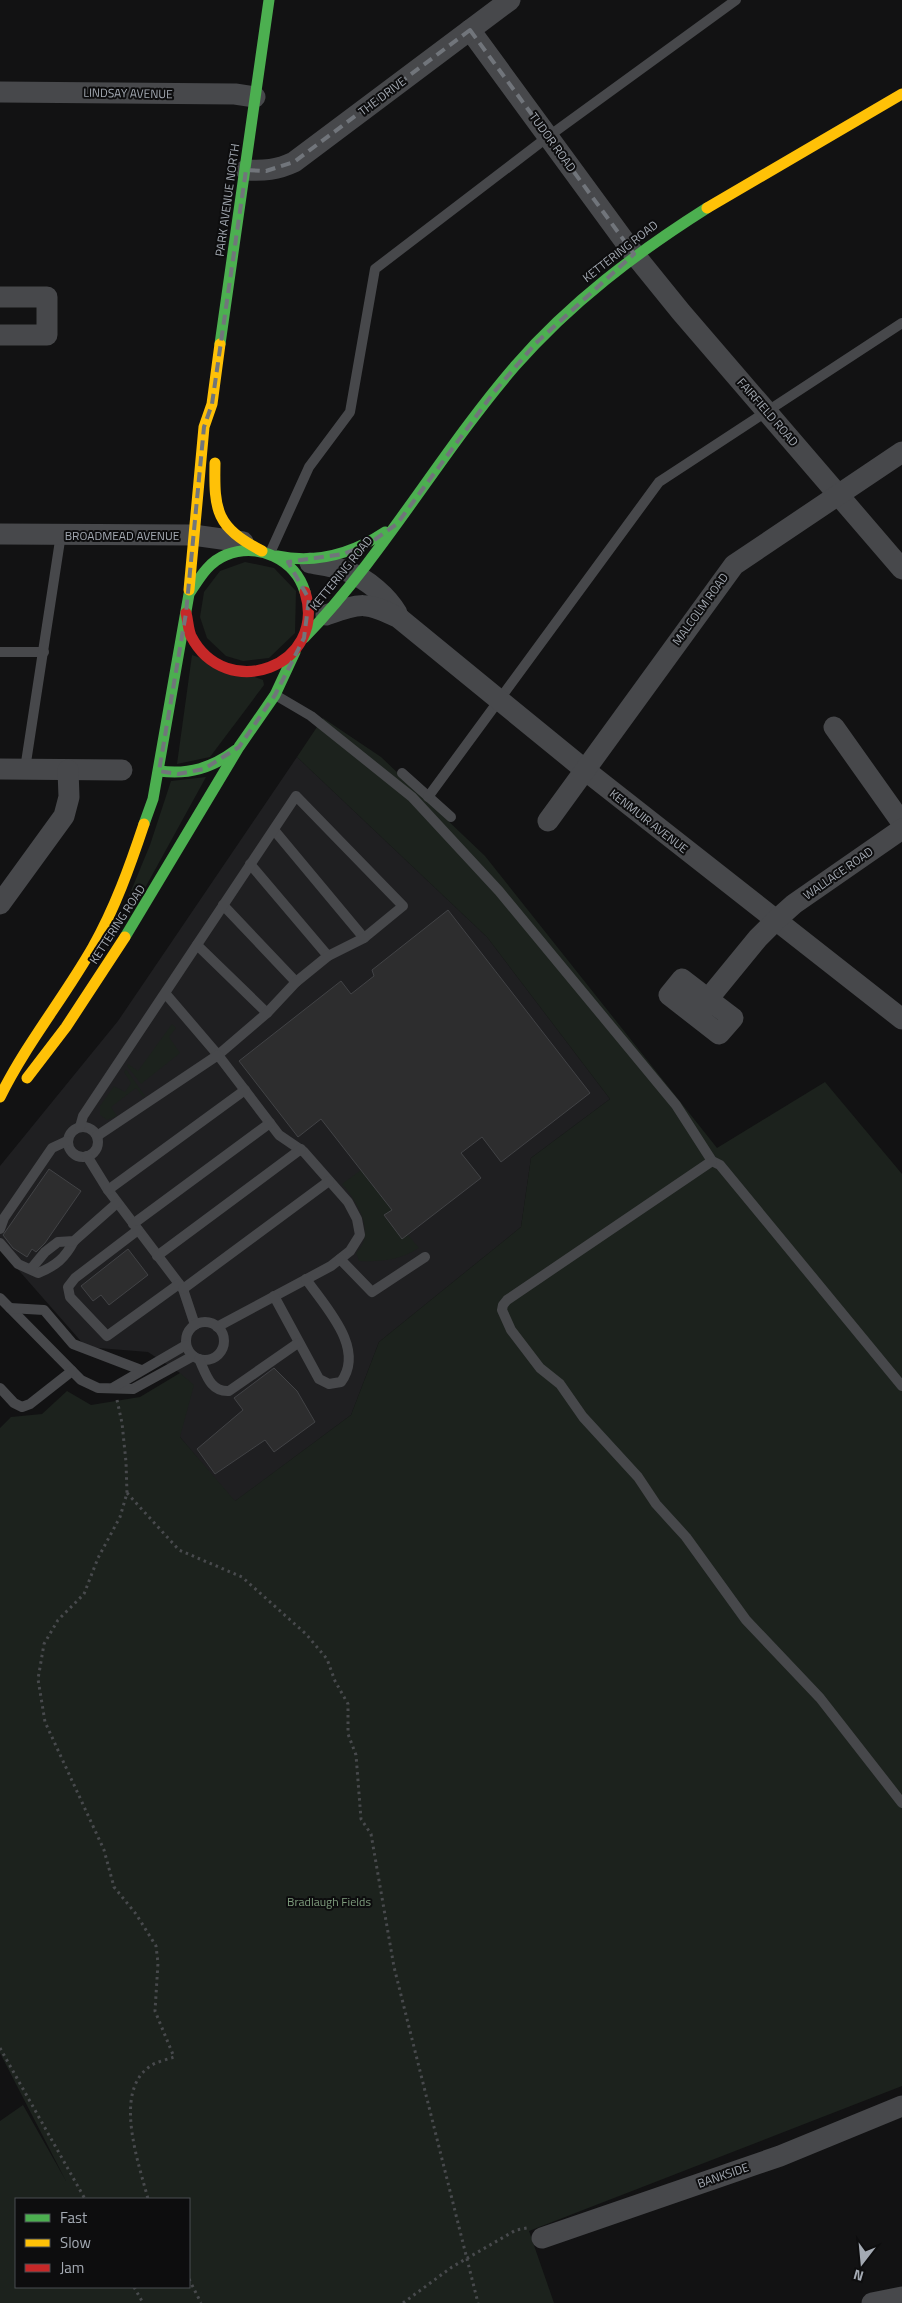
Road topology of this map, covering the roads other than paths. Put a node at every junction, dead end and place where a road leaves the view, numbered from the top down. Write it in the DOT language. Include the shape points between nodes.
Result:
graph roads {
  1 [pos="269,0"];
  2 [pos="510,0"];
  3 [pos="736,0"];
  4 [pos="470,30"];
  5 [pos="0,92"];
  6 [pos="902,94"];
  7 [pos="255,97"];
  8 [pos="549,136"];
  9 [pos="246,170"];
  10 [pos="634,254"];
  11 [pos="0,297"];
  12 [pos="902,323"];
  13 [pos="0,335"];
  14 [pos="212,404"];
  15 [pos="766,411"];
  16 [pos="216,426"];
  17 [pos="902,452"];
  18 [pos="216,453"];
  19 [pos="839,493"];
  20 [pos="397,524"];
  21 [pos="0,534"];
  22 [pos="61,534"];
  23 [pos="193,535"];
  24 [pos="269,553"];
  25 [pos="902,569"];
  26 [pos="357,577"];
  27 [pos="188,594"];
  28 [pos="186,613"];
  29 [pos="326,616"];
  30 [pos="399,618"];
  31 [pos="304,638"];
  32 [pos="297,648"];
  33 [pos="0,652"];
  34 [pos="44,652"];
  35 [pos="274,695"];
  36 [pos="498,701"];
  37 [pos="834,727"];
  38 [pos="239,747"];
  39 [pos="0,769"];
  40 [pos="25,769"];
  41 [pos="68,770"];
  42 [pos="122,770"];
  43 [pos="585,770"];
  44 [pos="159,771"];
  45 [pos="402,774"];
  46 [pos="428,797"];
  47 [pos="451,817"];
  48 [pos="548,821"];
  49 [pos="902,823"];
  50 [pos="902,828"];
  51 [pos="274,830"];
  52 [pos="250,864"];
  53 [pos="0,904"];
  54 [pos="223,905"];
  55 [pos="775,920"];
  56 [pos="364,938"];
  57 [pos="197,945"];
  58 [pos="328,956"];
  59 [pos="296,982"];
  60 [pos="165,993"];
  61 [pos="708,999"];
  62 [pos="268,1013"];
  63 [pos="902,1019"];
  64 [pos="218,1055"];
  65 [pos="245,1090"];
  66 [pos="0,1097"];
  67 [pos="0,1102"];
  68 [pos="270,1123"];
  69 [pos="80,1127"];
  70 [pos="96,1136"];
  71 [pos="67,1141"];
  72 [pos="301,1150"];
  73 [pos="87,1156"];
  74 [pos="712,1161"];
  75 [pos="330,1181"];
  76 [pos="108,1190"];
  77 [pos="117,1202"];
  78 [pos="136,1227"];
  79 [pos="0,1229"];
  80 [pos="74,1241"];
  81 [pos="0,1243"];
  82 [pos="158,1256"];
  83 [pos="424,1257"];
  84 [pos="340,1259"];
  85 [pos="31,1268"];
  86 [pos="306,1279"];
  87 [pos="181,1286"];
  88 [pos="274,1296"];
  89 [pos="0,1298"];
  90 [pos="10,1308"];
  91 [pos="195,1325"];
  92 [pos="217,1327"];
  93 [pos="298,1343"];
  94 [pos="186,1345"];
  95 [pos="196,1358"];
  96 [pos="141,1370"];
  97 [pos="72,1371"];
  98 [pos="902,1386"];
  99 [pos="114,1387"];
  100 [pos="0,1388"];
  101 [pos="902,1803"];
  102 [pos="902,2106"];
  103 [pos="542,2238"];
  104 [pos="902,2297"];
  105 [pos="872,2303"];
  1 -- 7 [label="main road, PARK AVENUE NORTH"];
  2 -- 4 [label="street, THE DRIVE"];
  3 -- 8 [label="lane"];
  4 -- 8 [label="street, TUDOR ROAD"];
  4 -- 9 [label="street, THE DRIVE" via="294,162 278,169"];
  5 -- 7 [label="street, LINDSAY AVENUE" via="235,94"];
  6 -- 10 [label="main road, KETTERING ROAD" via="681,222"];
  7 -- 9 [label="main road, PARK AVENUE NORTH"];
  8 -- 10 [label="street, TUDOR ROAD"];
  8 -- 24 [label="lane" via="375,269 350,412 309,467"];
  9 -- 14 [label="main road, PARK AVENUE NORTH"];
  10 -- 15 [label="street, FAIRFIELD ROAD"];
  10 -- 20 [label="main road, KETTERING ROAD" via="600,281 536,343 494,392"];
  11 -- 13 [label="street" via="47,296 47,335"];
  12 -- 15 [label="lane"];
  14 -- 16 [label="main road, PARK AVENUE NORTH"];
  14 -- 23 [label="main road, PARK AVENUE NORTH" via="204,427"];
  15 -- 19 [label="street, FAIRFIELD ROAD"];
  15 -- 36 [label="lane" via="659,482"];
  17 -- 19 [label="street, MALCOLM ROAD"];
  18 -- 24 [label="main road" via="217,509 230,528"];
  19 -- 25 [label="street, FAIRFIELD ROAD"];
  19 -- 43 [label="street, MALCOLM ROAD" via="734,565"];
  20 -- 24 [label="main road, KETTERING ROAD" via="367,545 343,554"];
  20 -- 26 [label="main road, KETTERING ROAD"];
  21 -- 22 [label="street, BROADMEAD AVENUE"];
  22 -- 23 [label="street, BROADMEAD AVENUE"];
  22 -- 34 [label="lane"];
  23 -- 24 [label="street, BROADMEAD AVENUE"];
  23 -- 27 [label="main road, PARK AVENUE NORTH"];
  24 -- 26 [label="street, KENMUIR AVENUE" via="349,572"];
  24 -- 27 [label="main road" via="240,550 223,554 208,563"];
  24 -- 31 [label="main road" via="293,569 306,592 309,618"];
  26 -- 29 [label="main road, KETTERING ROAD"];
  26 -- 30 [label="street, KENMUIR AVENUE" via="391,602"];
  27 -- 28 [label="main road"];
  28 -- 32 [label="main road" via="191,634 199,648 214,662 230,670 262,671 288,658"];
  28 -- 44 [label="main road, KETTERING ROAD"];
  29 -- 30 [label="street, KENMUIR AVENUE" via="355,606 375,606"];
  29 -- 31 [label="main road, KETTERING ROAD"];
  30 -- 36 [label="street, KENMUIR AVENUE"];
  31 -- 32 [label="main road"];
  32 -- 35 [label="main road, KETTERING ROAD"];
  33 -- 34 [label="lane"];
  34 -- 40 [label="lane"];
  35 -- 38 [label="main road, KETTERING ROAD"];
  35 -- 74 [label="lane" via="310,716 419,805 500,890 676,1105"];
  36 -- 43 [label="street, KENMUIR AVENUE"];
  36 -- 46 [label="lane"];
  37 -- 49 [label="street"];
  38 -- 44 [label="main road, KETTERING ROAD" via="204,769 178,774"];
  38 -- 67 [label="main road, KETTERING ROAD" via="144,908 66,1027 32,1073"];
  39 -- 40 [label="street"];
  40 -- 41 [label="street"];
  41 -- 42 [label="street"];
  41 -- 53 [label="street" via="69,797 64,816"];
  43 -- 48 [label="street, MALCOLM ROAD"];
  43 -- 55 [label="street, KENMUIR AVENUE"];
  44 -- 66 [label="main road, KETTERING ROAD" via="153,799 122,888 93,947 13,1070"];
  45 -- 46 [label="lane"];
  46 -- 47 [label="lane"];
  50 -- 55 [label="street, WALLACE ROAD"];
  51 -- 52 [label="lane"];
  51 -- 56 [label="lane"];
  51 -- 56 [label="lane" via="296,796 403,906"];
  52 -- 54 [label="lane"];
  52 -- 58 [label="lane"];
  54 -- 57 [label="lane"];
  54 -- 59 [label="lane"];
  55 -- 61 [label="street, WALLACE ROAD"];
  55 -- 63 [label="street, KENMUIR AVENUE"];
  56 -- 58 [label="lane"];
  57 -- 60 [label="lane"];
  57 -- 62 [label="lane"];
  58 -- 59 [label="lane"];
  59 -- 62 [label="lane"];
  60 -- 64 [label="lane"];
  60 -- 69 [label="lane" via="83,1116"];
  62 -- 64 [label="lane"];
  64 -- 65 [label="lane"];
  64 -- 70 [label="lane"];
  65 -- 68 [label="lane"];
  65 -- 76 [label="lane"];
  68 -- 72 [label="lane" via="279,1136"];
  68 -- 78 [label="lane"];
  69 -- 70 [label="lane" via="90,1129"];
  69 -- 71 [label="lane" via="71,1132"];
  70 -- 73 [label="lane" via="95,1150"];
  71 -- 73 [label="lane" via="74,1154"];
  71 -- 79 [label="lane" via="52,1148 4,1218"];
  72 -- 75 [label="lane"];
  72 -- 82 [label="lane"];
  73 -- 76 [label="lane"];
  74 -- 98 [label="lane" via="720,1165"];
  74 -- 101 [label="lane" via="507,1300 502,1310 511,1330 540,1368 560,1384 583,1417 638,1477 746,1620 820,1698"];
  75 -- 84 [label="lane" via="348,1202 357,1219 360,1235 350,1251"];
  75 -- 87 [label="lane"];
  76 -- 77 [label="lane"];
  77 -- 78 [label="lane"];
  77 -- 80 [label="lane"];
  78 -- 82 [label="lane"];
  78 -- 87 [label="lane" via="74,1278 68,1286 70,1297 106,1336"];
  80 -- 85 [label="lane" via="58,1242"];
  80 -- 85 [label="lane" via="67,1254 54,1266 38,1273"];
  81 -- 85 [label="lane" via="18,1264"];
  82 -- 87 [label="lane"];
  83 -- 84 [label="lane" via="372,1292"];
  84 -- 86 [label="lane"];
  86 -- 88 [label="lane"];
  86 -- 93 [label="lane" via="344,1334 349,1371 340,1382 329,1384 319,1379"];
  87 -- 91 [label="lane"];
  88 -- 92 [label="lane"];
  88 -- 93 [label="lane"];
  89 -- 90 [label="lane"];
  90 -- 96 [label="lane" via="44,1310 73,1344"];
  90 -- 97 [label="lane"];
  91 -- 92 [label="lane" via="209,1323"];
  91 -- 94 [label="lane" via="188,1332"];
  92 -- 95 [label="lane" via="223,1340 220,1352 208,1360"];
  93 -- 95 [label="lane" via="230,1391 220,1392 213,1388"];
  94 -- 95 [label="lane"];
  94 -- 96 [label="lane"];
  95 -- 99 [label="lane" via="134,1390"];
  96 -- 99 [label="lane"];
  97 -- 99 [label="lane" via="81,1380 98,1388"];
  97 -- 100 [label="lane" via="22,1407"];
  102 -- 103 [label="street, BANKSIDE" via="780,2156"];
  104 -- 105 [label="street"];
}
